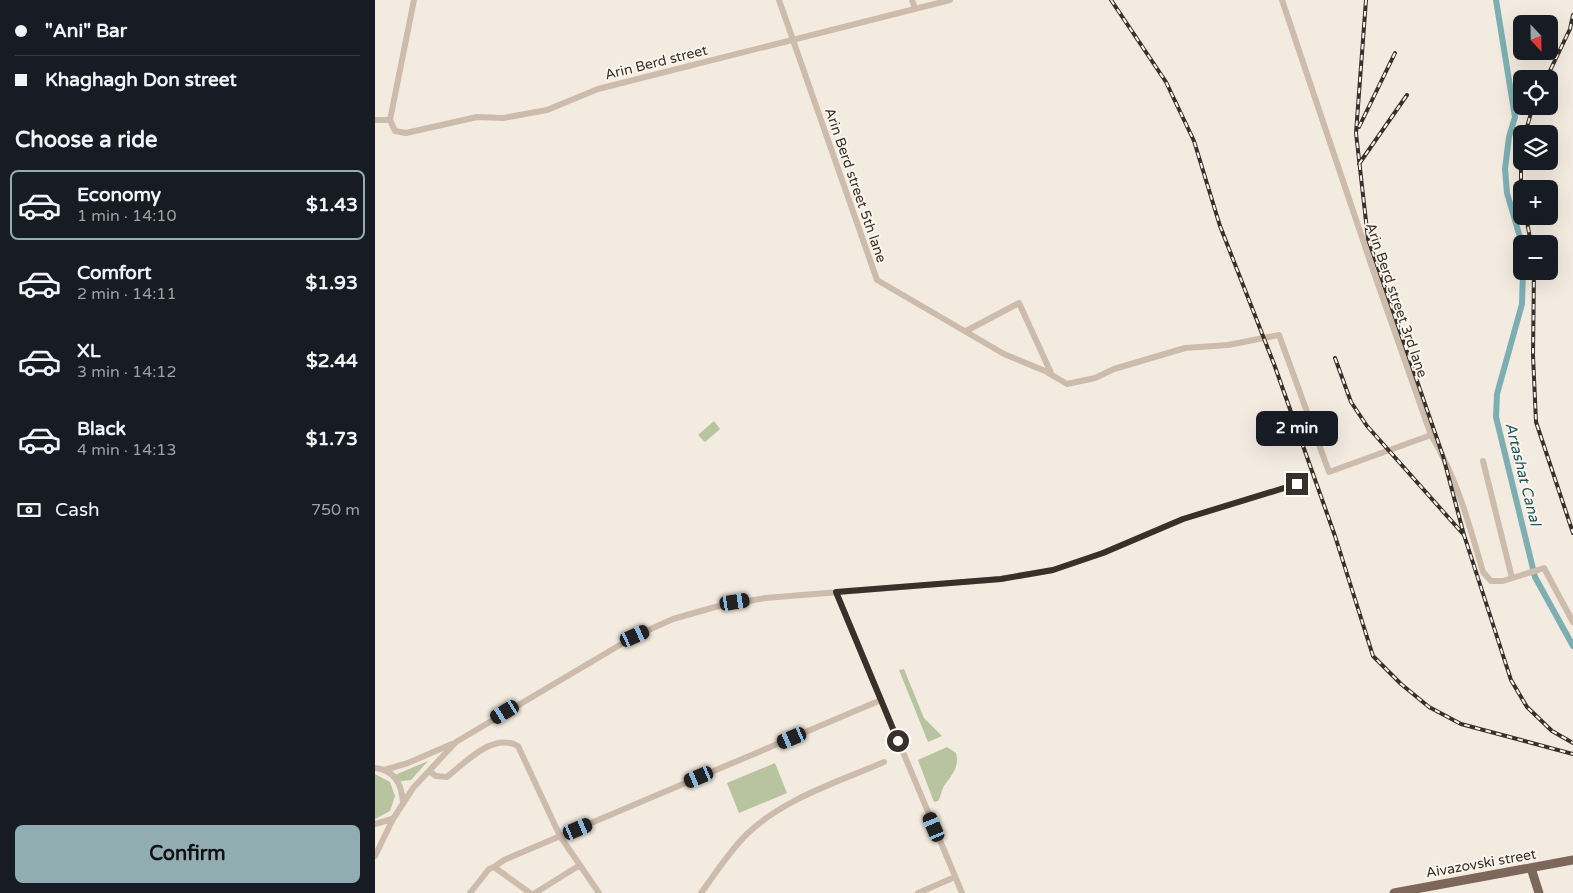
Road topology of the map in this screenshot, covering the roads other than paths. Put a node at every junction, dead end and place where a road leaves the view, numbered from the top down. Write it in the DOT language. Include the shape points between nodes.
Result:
graph roads {
  1 [pos="414,0"];
  2 [pos="779,0"];
  3 [pos="912,0"];
  4 [pos="950,0"];
  5 [pos="1282,0"];
  6 [pos="915,8"];
  7 [pos="793,40"];
  8 [pos="375,120"];
  9 [pos="391,120"];
  10 [pos="966,330"];
  11 [pos="1053,376"];
  12 [pos="1431,434"];
  13 [pos="1483,461"];
  14 [pos="1297,484"];
  15 [pos="1512,578"];
  16 [pos="836,592"];
  17 [pos="1573,622"];
  18 [pos="881,700"];
  19 [pos="456,742"];
  20 [pos="884,762"];
  21 [pos="375,768"];
  22 [pos="384,770"];
  23 [pos="429,771"];
  24 [pos="403,803"];
  25 [pos="393,819"];
  26 [pos="375,824"];
  27 [pos="560,836"];
  28 [pos="375,856"];
  29 [pos="1573,860"];
  30 [pos="580,865"];
  31 [pos="494,867"];
  32 [pos="1531,868"];
  33 [pos="955,877"];
  34 [pos="470,893"];
  35 [pos="531,893"];
  36 [pos="535,893"];
  37 [pos="599,893"];
  38 [pos="701,893"];
  39 [pos="919,893"];
  40 [pos="961,893"];
  41 [pos="1397,893"];
  42 [pos="1539,893"];
  1 -- 9 [label="street"];
  2 -- 7 [label="street, Arin Berd street 5th lane"];
  3 -- 6 [label="street"];
  4 -- 6 [label="street, Arin Berd street"];
  5 -- 12 [label="street, Arin Berd street 3rd lane"];
  6 -- 7 [label="street, Arin Berd street"];
  7 -- 9 [label="street, Arin Berd street" via="597,89 547,110 527,114 503,118 477,117 406,134 395,131"];
  7 -- 10 [label="street, Arin Berd street 5th lane" via="877,280 925,310"];
  8 -- 9 [label="street"];
  10 -- 11 [label="street, Arin Berd street 5th lane" via="1004,354"];
  10 -- 11 [label="street" via="1019,303"];
  11 -- 12 [label="street, Arin Berd street 5th lane" via="1067,384 1074,383 1185,348 1227,345 1279,335 1329,472"];
  12 -- 15 [label="street, Arin Berd street 3rd lane" via="1460,493 1486,577 1491,581"];
  13 -- 15 [label="street"];
  14 -- 16 [label="street" via="1183,519 1053,570 1001,579"];
  15 -- 17 [label="street, Arin Berd street 3rd lane" via="1545,568"];
  16 -- 18 [label="street"];
  16 -- 19 [label="street" via="735,602 673,619 635,636"];
  18 -- 27 [label="street"];
  18 -- 33 [label="street"];
  19 -- 22 [label="street"];
  19 -- 23 [label="street"];
  20 -- 38 [label="street" via="780,808 749,832"];
  21 -- 22 [label="street"];
  22 -- 24 [label="street" via="399,782"];
  23 -- 24 [label="street"];
  23 -- 27 [label="street" via="436,776 447,777 495,742 510,742 522,752"];
  24 -- 25 [label="street"];
  25 -- 26 [label="street"];
  25 -- 28 [label="street"];
  27 -- 30 [label="street"];
  27 -- 31 [label="street"];
  29 -- 32 [label="main road, Aivazovski street"];
  30 -- 36 [label="street"];
  30 -- 37 [label="street"];
  31 -- 34 [label="street"];
  31 -- 35 [label="street"];
  32 -- 41 [label="main road, Aivazovski street"];
  32 -- 42 [label="main road"];
  33 -- 39 [label="street"];
  33 -- 40 [label="street"];
}
